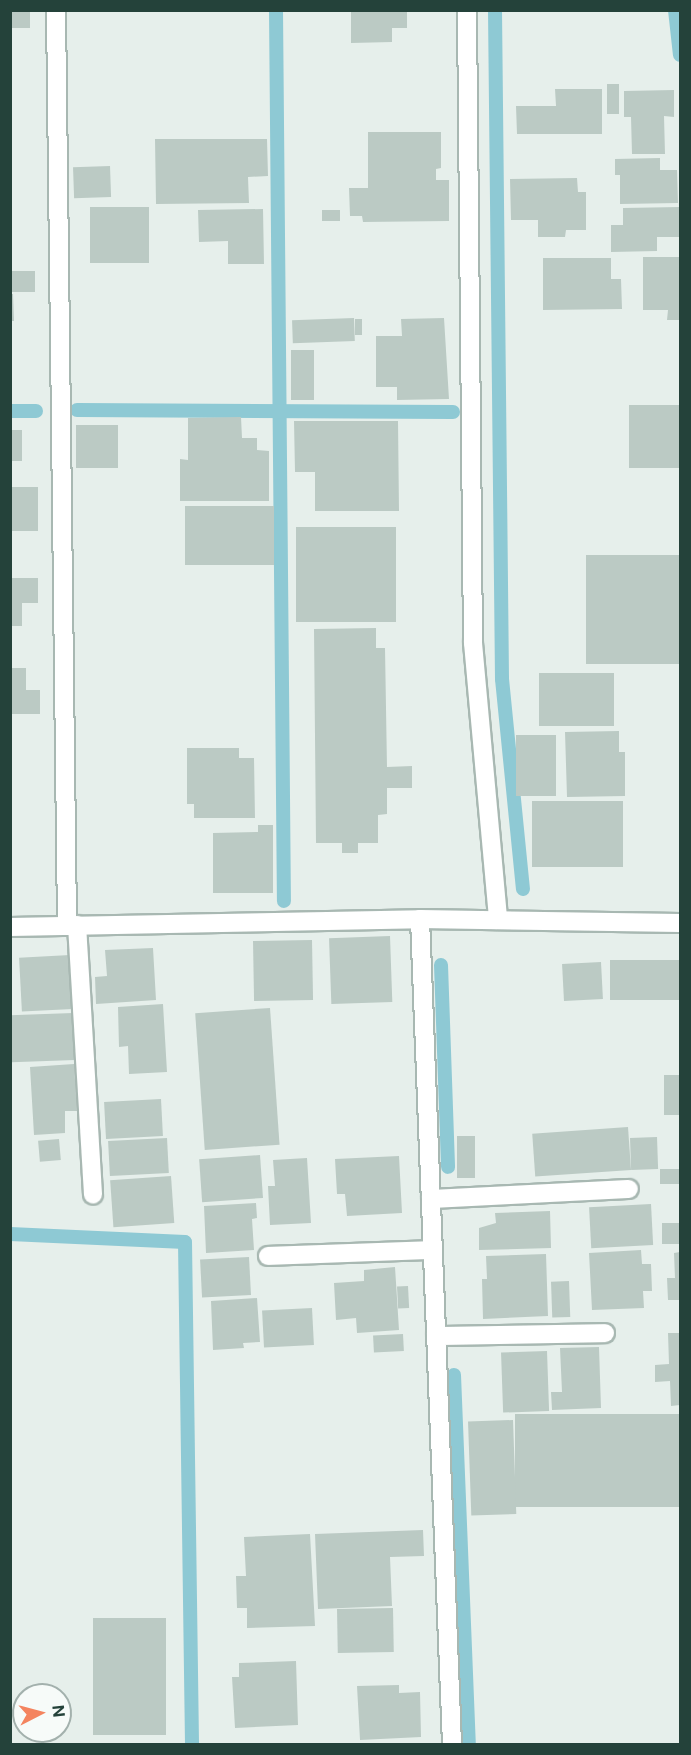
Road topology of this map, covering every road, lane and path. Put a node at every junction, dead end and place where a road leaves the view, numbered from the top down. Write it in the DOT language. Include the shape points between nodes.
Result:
graph roads {
  1 [pos="56,10"];
  2 [pos="468,10"];
  3 [pos="420,919"];
  4 [pos="498,920"];
  5 [pos="681,923"];
  6 [pos="72,925"];
  7 [pos="10,927"];
  8 [pos="629,1189"];
  9 [pos="93,1195"];
  10 [pos="431,1199"];
  11 [pos="433,1250"];
  12 [pos="268,1256"];
  13 [pos="606,1333"];
  14 [pos="436,1336"];
  15 [pos="452,1744"];
  1 -- 6 [label="street"];
  2 -- 4 [label="street" via="473,643"];
  3 -- 4 [label="street"];
  3 -- 6 [label="street"];
  3 -- 10 [label="street"];
  4 -- 5 [label="street"];
  6 -- 7 [label="street"];
  6 -- 9 [label="street"];
  8 -- 10 [label="street"];
  10 -- 11 [label="street"];
  11 -- 12 [label="street"];
  11 -- 14 [label="street"];
  13 -- 14 [label="street"];
  14 -- 15 [label="street"];
}
